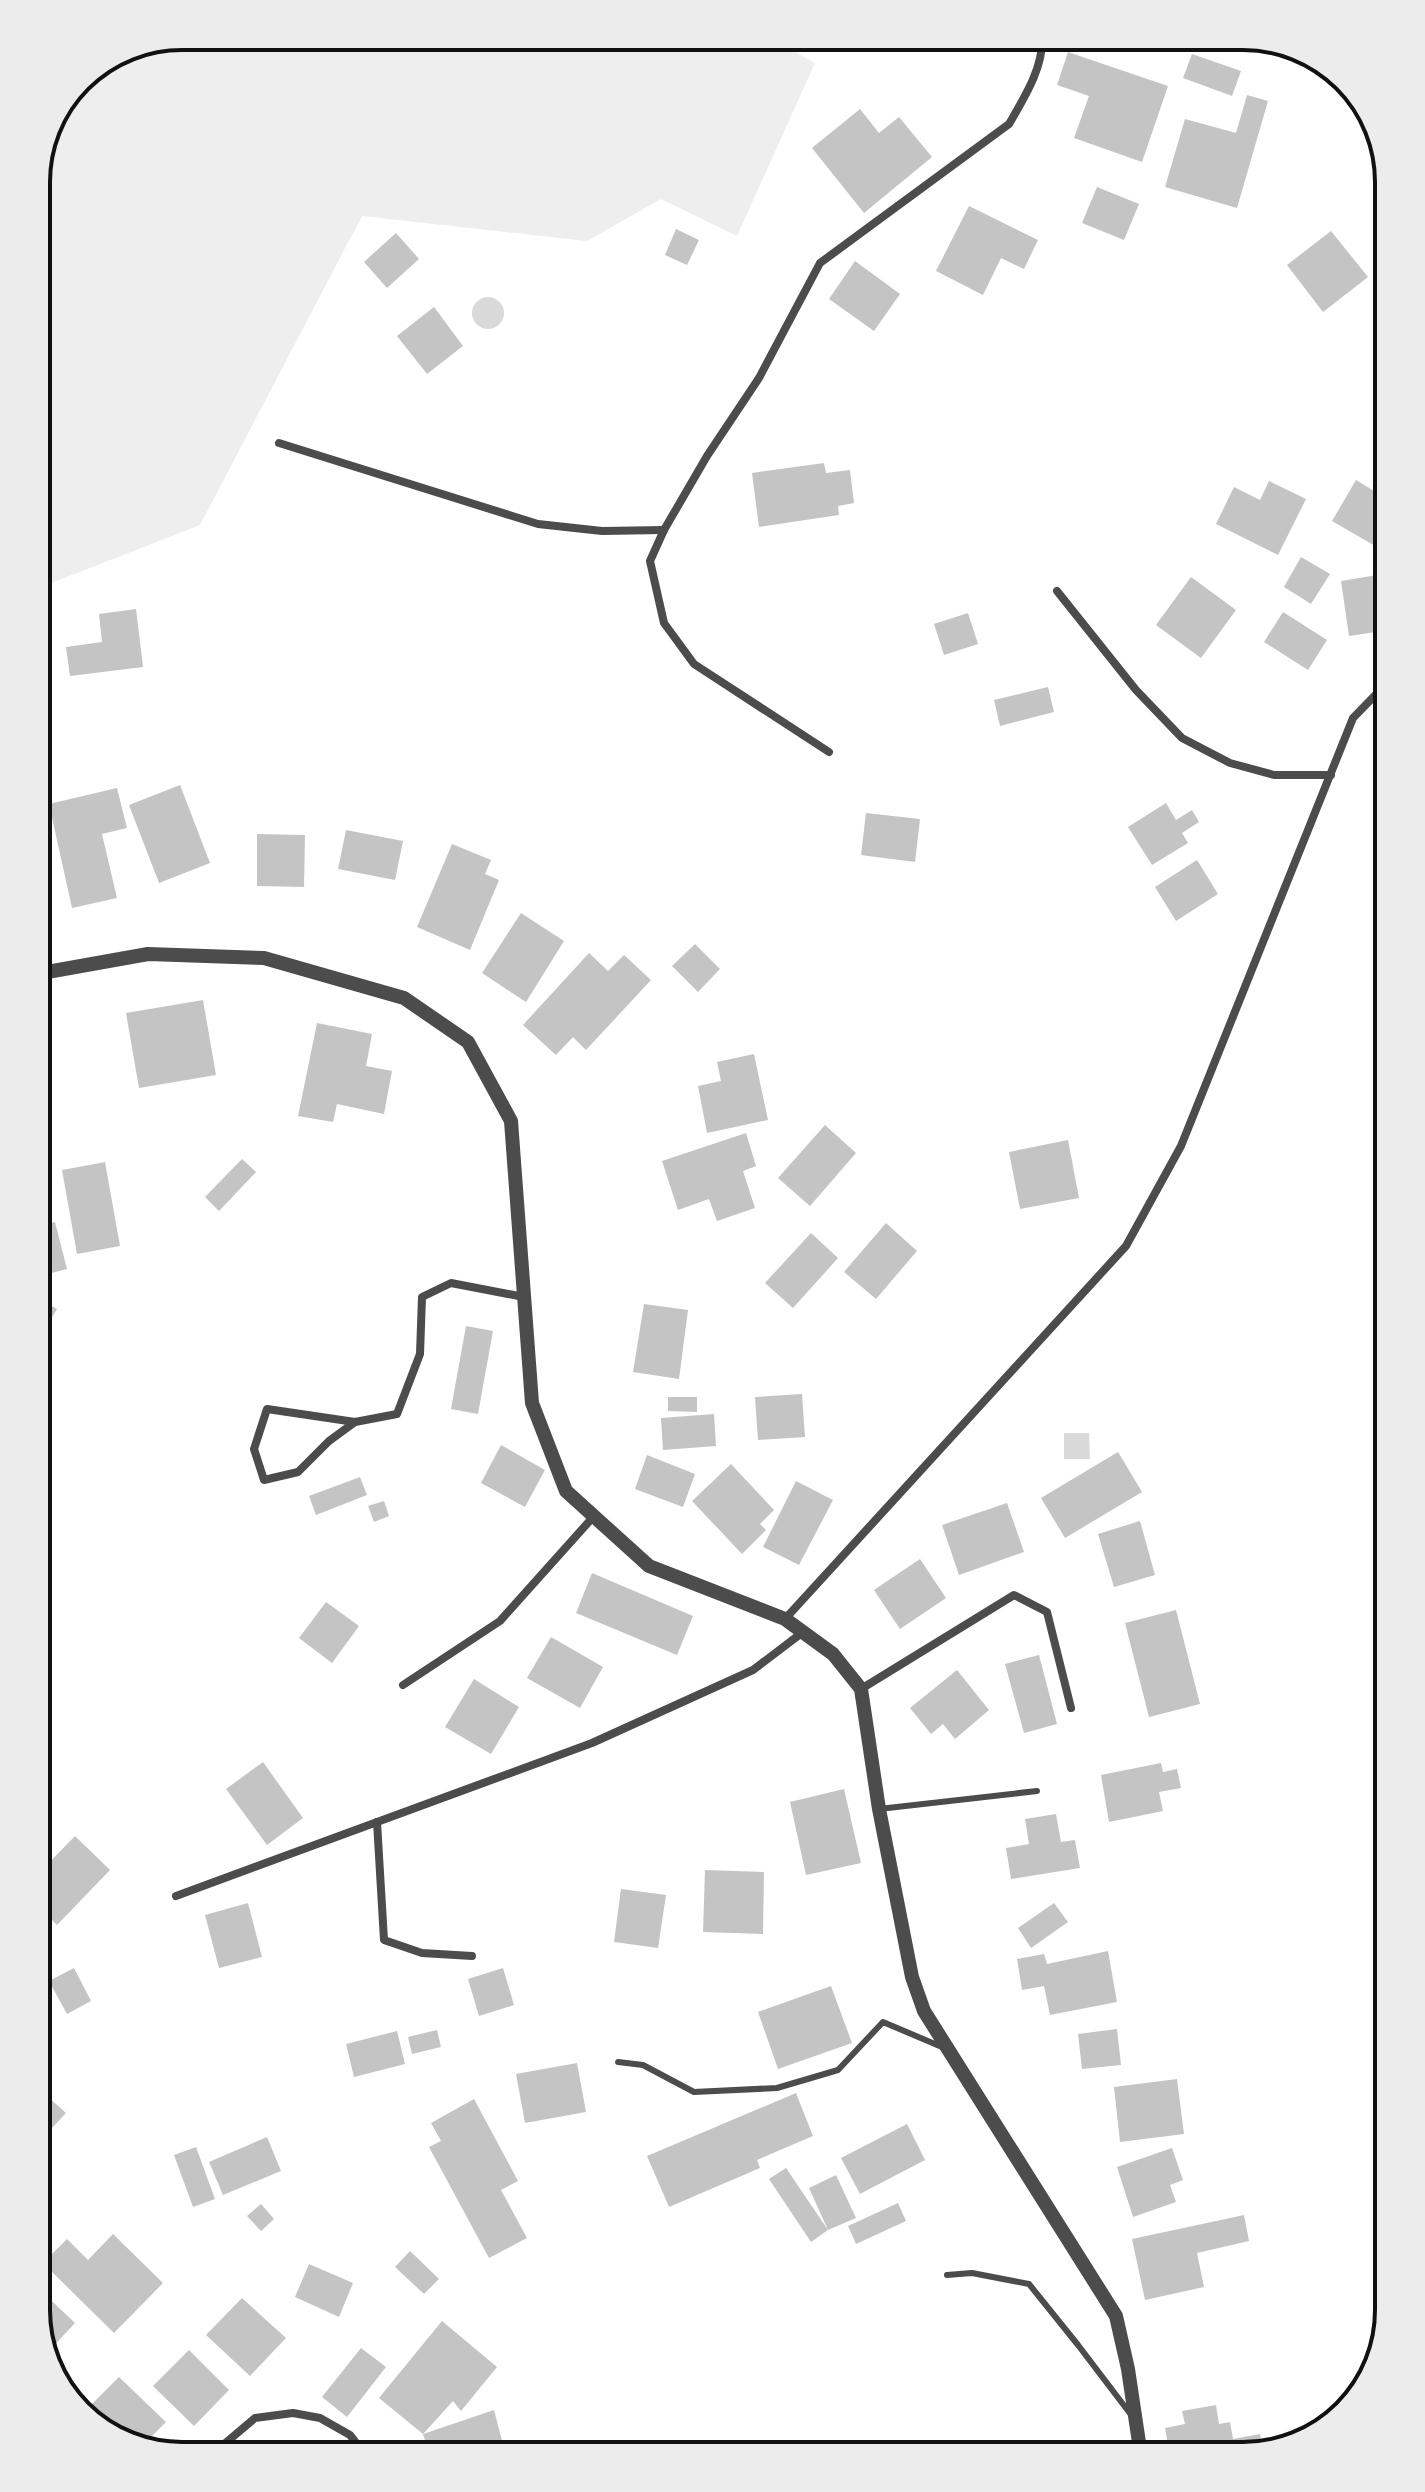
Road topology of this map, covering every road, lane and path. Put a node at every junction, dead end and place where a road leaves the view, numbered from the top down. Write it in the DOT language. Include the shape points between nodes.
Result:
graph roads {
  1 [pos="1043,50"];
  2 [pos="279,443"];
  3 [pos="664,530"];
  4 [pos="1057,591"];
  5 [pos="1375,695"];
  6 [pos="829,752"];
  7 [pos="1331,775"];
  8 [pos="50,972"];
  9 [pos="524,1297"];
  10 [pos="355,1422"];
  11 [pos="594,1516"];
  12 [pos="785,1619"];
  13 [pos="803,1631"];
  14 [pos="403,1685"];
  15 [pos="861,1689"];
  16 [pos="1071,1708"];
  17 [pos="1037,1791"];
  18 [pos="879,1809"];
  19 [pos="377,1822"];
  20 [pos="176,1896"];
  21 [pos="472,1956"];
  22 [pos="949,2050"];
  23 [pos="618,2062"];
  24 [pos="947,2275"];
  25 [pos="1136,2422"];
  26 [pos="227,2442"];
  27 [pos="355,2442"];
  28 [pos="1139,2442"];
  1 -- 3 [label="street" via="1009,124 820,263 759,378"];
  2 -- 3 [label="street" via="538,524"];
  3 -- 6 [label="street" via="650,561 664,623 694,664"];
  4 -- 7 [label="street" via="1182,738 1230,763 1274,775"];
  5 -- 7 [label="street" via="1353,718"];
  7 -- 12 [label="street" via="1181,1146 1126,1246"];
  8 -- 9 [label="street" via="148,954 264,958 404,998 468,1042 511,1121"];
  9 -- 10 [label="street" via="451,1283 422,1297 420,1354 397,1414"];
  9 -- 11 [label="street" via="532,1403 566,1491"];
  10 -- 10 [label="street" via="267,1409 254,1449 264,1480 298,1472"];
  11 -- 12 [label="street" via="649,1566"];
  11 -- 14 [label="street" via="500,1621"];
  12 -- 13 [label="street"];
  13 -- 15 [label="street" via="833,1654"];
  13 -- 19 [label="street" via="753,1670 592,1743"];
  15 -- 16 [label="street" via="1014,1595 1047,1612"];
  15 -- 18 [label="street"];
  17 -- 18 [label="lane"];
  18 -- 22 [label="street" via="912,1977 924,2011"];
  19 -- 20 [label="street"];
  19 -- 21 [label="street" via="384,1940 422,1953"];
  22 -- 23 [label="lane" via="883,2022 838,2070 777,2088 694,2092 643,2065"];
  22 -- 25 [label="street" via="1116,2316"];
  24 -- 25 [label="lane" via="972,2273 1029,2284"];
  25 -- 28 [label="street"];
  26 -- 27 [label="street" via="255,2418 293,2413 320,2418"];
}
